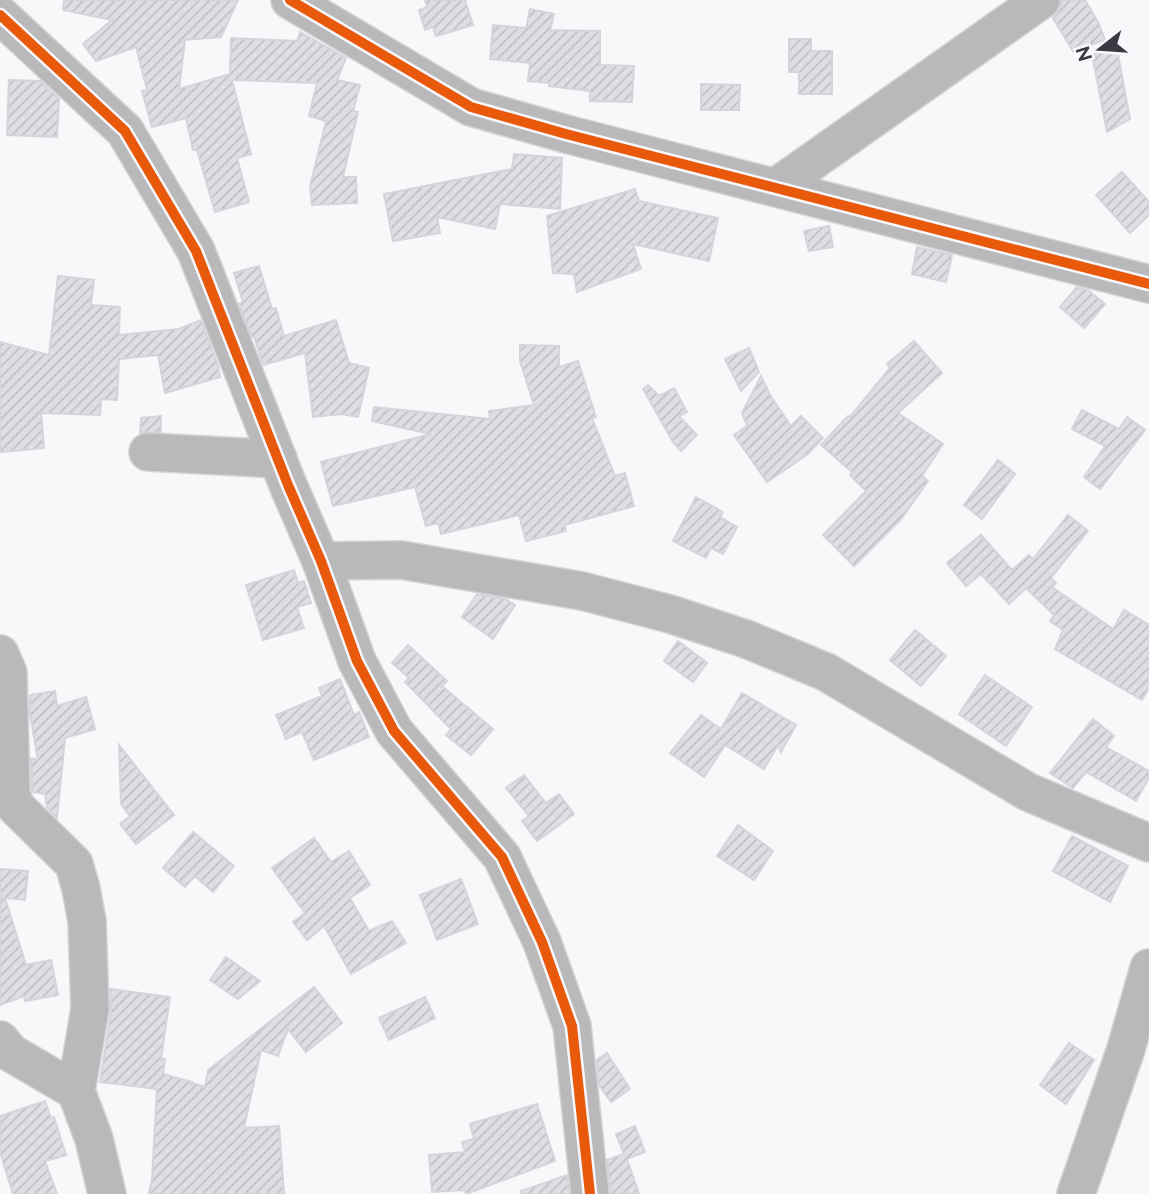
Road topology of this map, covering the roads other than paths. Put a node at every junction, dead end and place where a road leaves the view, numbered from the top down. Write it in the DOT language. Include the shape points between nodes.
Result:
graph roads {
  1 [pos="290,0"];
  2 [pos="1041,0"];
  3 [pos="0,15"];
  4 [pos="776,187"];
  5 [pos="1149,284"];
  6 [pos="148,452"];
  7 [pos="278,459"];
  8 [pos="321,561"];
  9 [pos="0,654"];
  10 [pos="1149,843"];
  11 [pos="1149,968"];
  12 [pos="0,1040"];
  13 [pos="76,1091"];
  14 [pos="107,1194"];
  15 [pos="590,1194"];
  16 [pos="1076,1194"];
  1 -- 4 [label="street" via="471,107"];
  2 -- 4 [label="street"];
  3 -- 7 [label="street" via="125,131 196,251"];
  4 -- 5 [label="street"];
  6 -- 7 [label="street"];
  7 -- 8 [label="street"];
  8 -- 10 [label="street" via="401,560 582,591 746,639 826,673 1028,792"];
  8 -- 15 [label="street" via="357,661 394,731 502,857 542,942 572,1026"];
  9 -- 13 [label="street" via="8,673 11,794 16,807 74,864 87,920 90,1009"];
  11 -- 16 [label="street"];
  12 -- 13 [label="street" via="11,1053"];
  13 -- 14 [label="street"];
}
